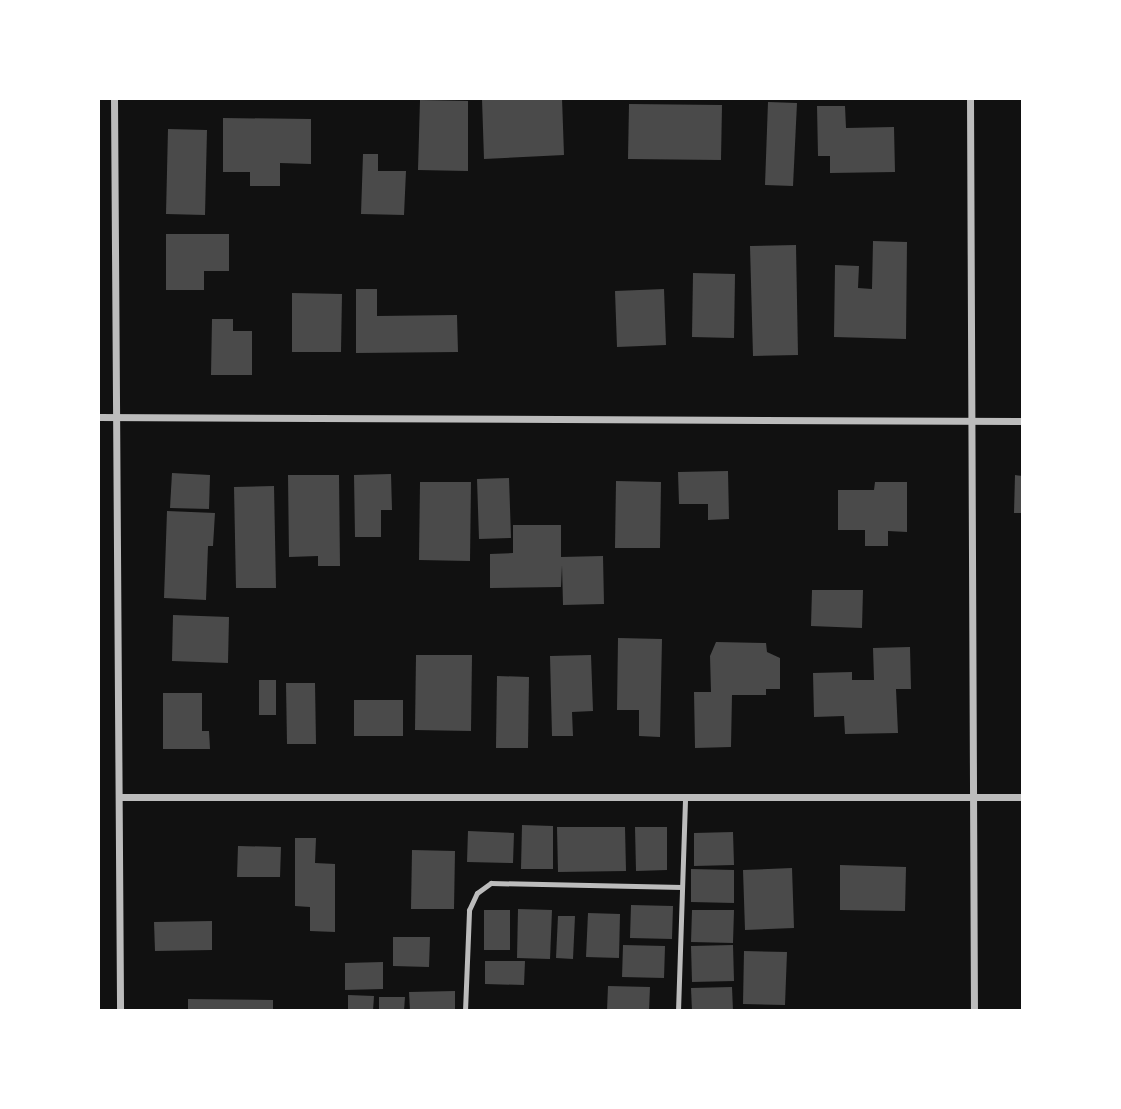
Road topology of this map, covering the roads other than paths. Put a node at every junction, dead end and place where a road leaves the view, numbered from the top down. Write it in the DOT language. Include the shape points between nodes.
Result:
graph roads {
  1 [pos="114,98"];
  2 [pos="970,98"];
  3 [pos="98,417"];
  4 [pos="115,418"];
  5 [pos="972,420"];
  6 [pos="1023,421"];
  7 [pos="120,797"];
  8 [pos="685,797"];
  9 [pos="972,797"];
  10 [pos="1023,797"];
  11 [pos="682,887"];
  12 [pos="120,1011"];
  13 [pos="465,1011"];
  14 [pos="678,1011"];
  15 [pos="974,1011"];
  1 -- 4 [label="street"];
  2 -- 5 [label="street"];
  3 -- 4 [label="street"];
  4 -- 5 [label="street"];
  4 -- 7 [label="street"];
  5 -- 6 [label="street"];
  5 -- 9 [label="street"];
  7 -- 8 [label="street"];
  7 -- 12 [label="street"];
  8 -- 9 [label="street"];
  8 -- 11 [label="lane"];
  9 -- 10 [label="street"];
  9 -- 15 [label="street"];
  11 -- 13 [label="lane" via="491,883 477,894 469,911"];
  11 -- 14 [label="lane"];
}
